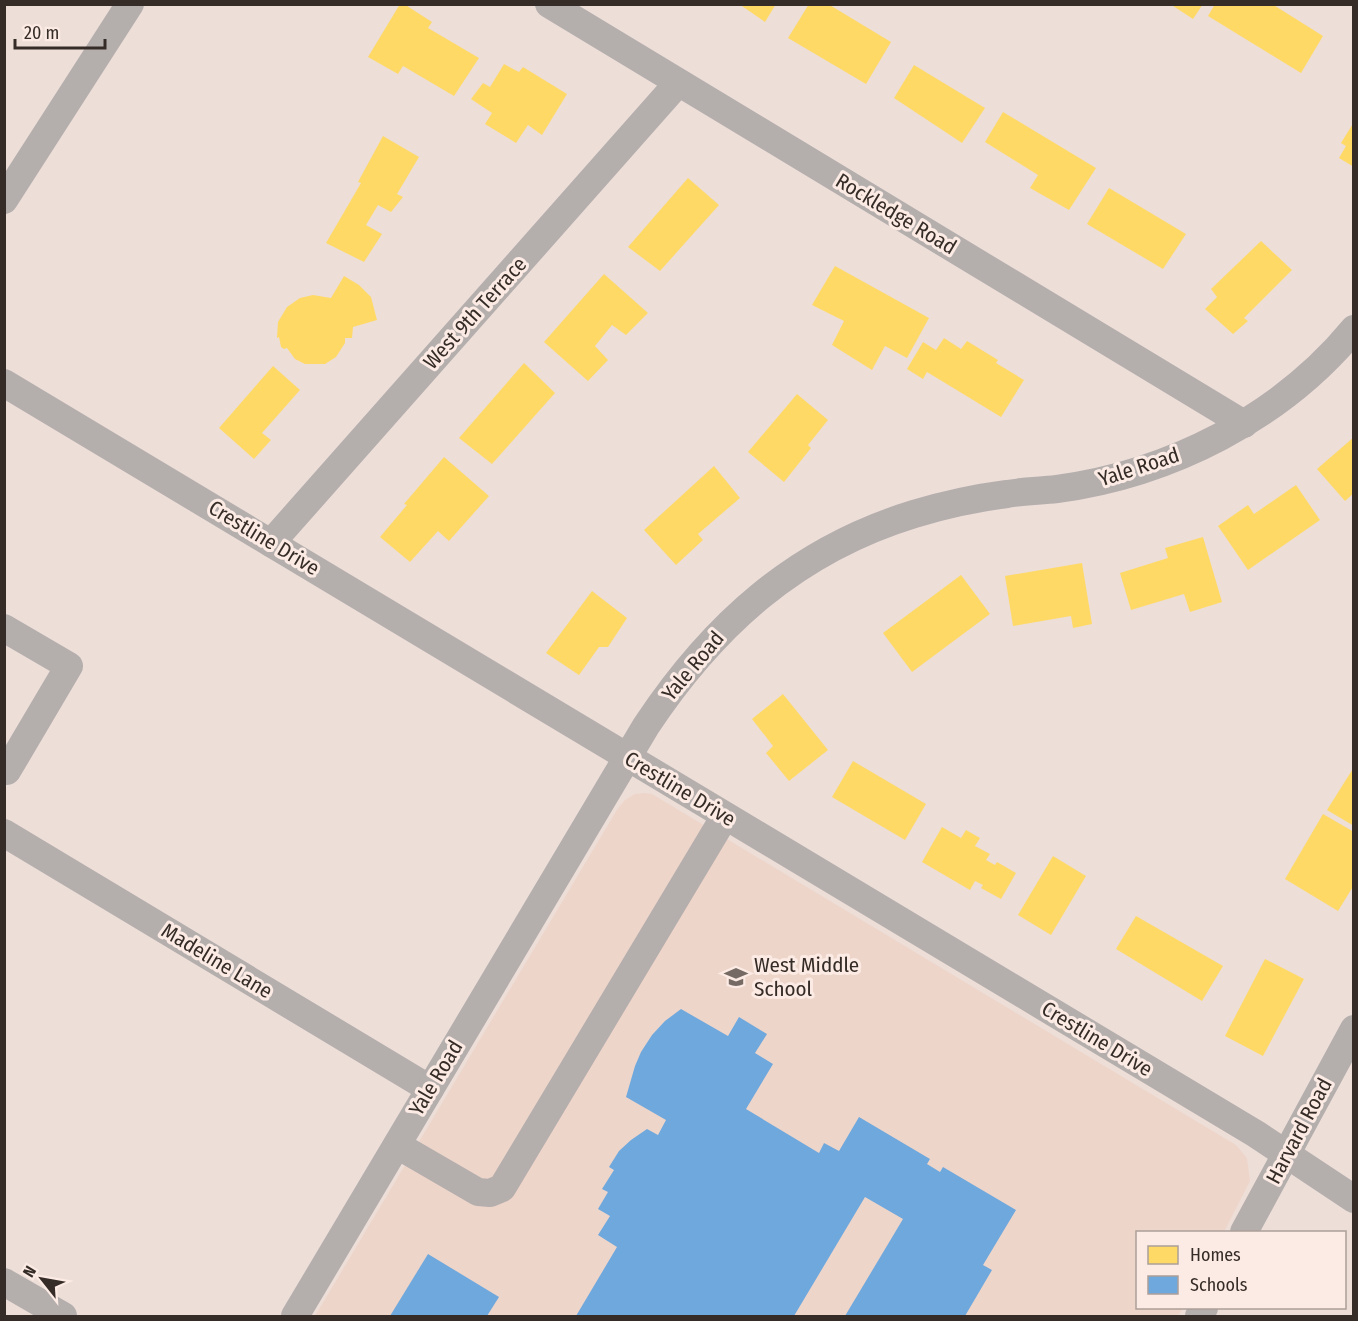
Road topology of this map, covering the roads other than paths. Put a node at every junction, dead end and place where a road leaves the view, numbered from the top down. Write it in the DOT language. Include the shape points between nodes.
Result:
graph roads {
  1 [pos="130,4"];
  2 [pos="549,4"];
  3 [pos="678,83"];
  4 [pos="4,200"];
  5 [pos="1353,329"];
  6 [pos="4,383"];
  7 [pos="1244,424"];
  8 [pos="271,543"];
  9 [pos="4,628"];
  10 [pos="627,757"];
  11 [pos="4,769"];
  12 [pos="725,816"];
  13 [pos="4,833"];
  14 [pos="1353,1029"];
  15 [pos="430,1089"];
  16 [pos="397,1145"];
  17 [pos="1287,1154"];
  18 [pos="1353,1199"];
  19 [pos="1245,1231"];
  20 [pos="4,1282"];
  21 [pos="63,1317"];
  22 [pos="295,1317"];
  1 -- 4 [label="street"];
  2 -- 3 [label="street, Rockledge Road"];
  3 -- 7 [label="street, Rockledge Road"];
  3 -- 8 [label="street, West 9th Terrace"];
  5 -- 7 [label="street, Yale Road" via="1314,372"];
  6 -- 8 [label="street, Crestline Drive"];
  7 -- 10 [label="street, Yale Road" via="1138,472 1056,489 1009,493 913,514 820,556 774,584 729,623 672,687"];
  8 -- 10 [label="street, Crestline Drive"];
  9 -- 11 [label="street" via="69,666 7,771"];
  10 -- 12 [label="street, Crestline Drive"];
  10 -- 15 [label="street, Yale Road"];
  12 -- 16 [label="street" via="502,1188 478,1192"];
  12 -- 17 [label="street, Crestline Drive"];
  13 -- 15 [label="street, Madeline Lane"];
  14 -- 17 [label="street, Harvard Road"];
  15 -- 16 [label="street, Yale Road"];
  16 -- 22 [label="street, Yale Road"];
  17 -- 18 [label="street, Crestline Drive"];
  17 -- 19 [label="street, Harvard Road"];
  20 -- 21 [label="street"];
}
